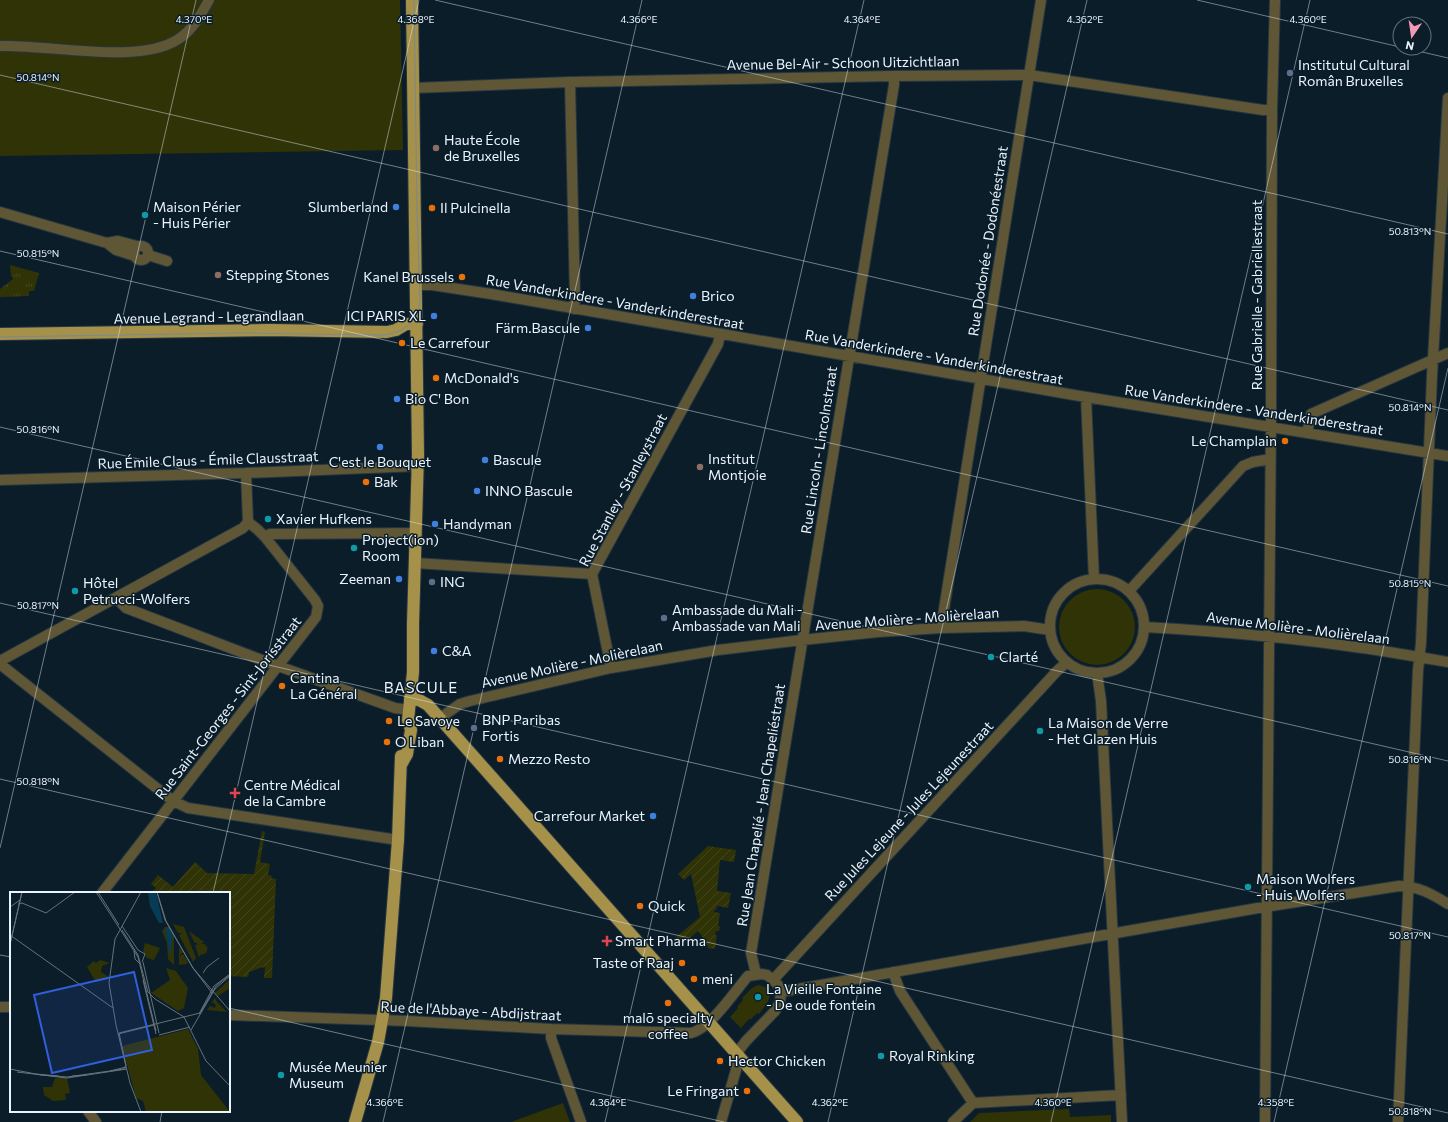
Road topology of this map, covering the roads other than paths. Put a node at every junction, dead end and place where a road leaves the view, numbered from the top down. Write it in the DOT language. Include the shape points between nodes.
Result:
graph roads {
  1 [pos="209,0"];
  2 [pos="412,0"];
  3 [pos="1041,0"];
  4 [pos="1275,0"];
  5 [pos="0,46"];
  6 [pos="1029,75"];
  7 [pos="894,76"];
  8 [pos="570,82"];
  9 [pos="413,88"];
  10 [pos="1448,98"];
  11 [pos="1272,110"];
  12 [pos="0,212"];
  13 [pos="167,261"];
  14 [pos="416,285"];
  15 [pos="574,309"];
  16 [pos="417,324"];
  17 [pos="0,334"];
  18 [pos="720,334"];
  19 [pos="1448,353"];
  20 [pos="849,356"];
  21 [pos="1433,360"];
  22 [pos="980,378"];
  23 [pos="1086,396"];
  24 [pos="1271,426"];
  25 [pos="1307,433"];
  26 [pos="1430,453"];
  27 [pos="1448,456"];
  28 [pos="1270,459"];
  29 [pos="418,466"];
  30 [pos="246,473"];
  31 [pos="0,480"];
  32 [pos="248,522"];
  33 [pos="416,533"];
  34 [pos="264,538"];
  35 [pos="415,563"];
  36 [pos="592,574"];
  37 [pos="1094,579"];
  38 [pos="1129,591"];
  39 [pos="116,598"];
  40 [pos="1145,627"];
  41 [pos="941,628"];
  42 [pos="1050,630"];
  43 [pos="1269,637"];
  44 [pos="802,640"];
  45 [pos="1419,658"];
  46 [pos="0,661"];
  47 [pos="1067,662"];
  48 [pos="1448,662"];
  49 [pos="0,664"];
  50 [pos="278,666"];
  51 [pos="611,668"];
  52 [pos="1097,673"];
  53 [pos="409,710"];
  54 [pos="440,718"];
  55 [pos="173,802"];
  56 [pos="398,840"];
  57 [pos="1408,886"];
  58 [pos="103,892"];
  59 [pos="1448,904"];
  60 [pos="1266,907"];
  61 [pos="1113,934"];
  62 [pos="893,972"];
  63 [pos="756,974"];
  64 [pos="773,980"];
  65 [pos="781,992"];
  66 [pos="0,1007"];
  67 [pos="10,1008"];
  68 [pos="230,1016"];
  69 [pos="382,1021"];
  70 [pos="709,1023"];
  71 [pos="551,1029"];
  72 [pos="736,1054"];
  73 [pos="1121,1095"];
  74 [pos="973,1103"];
  75 [pos="89,1112"];
  76 [pos="96,1122"];
  77 [pos="355,1122"];
  78 [pos="581,1122"];
  79 [pos="722,1122"];
  80 [pos="797,1122"];
  81 [pos="952,1122"];
  82 [pos="1122,1122"];
  83 [pos="1264,1122"];
  84 [pos="1398,1122"];
  1 -- 5 [label="street" via="190,29 178,40 163,48 138,52 96,52 34,46"];
  2 -- 9 [label="main road"];
  3 -- 6 [label="street, Rue Dodonée - Dodonéestraat"];
  4 -- 11 [label="street, Rue Gabrielle - Gabriellestraat"];
  6 -- 7 [label="street, Avenue Bel-Air - Schoon Uitzichtlaan"];
  6 -- 11 [label="street, Avenue Bel-Air - Schoon Uitzichtlaan"];
  6 -- 22 [label="street, Rue Dodonée - Dodonéestraat"];
  7 -- 8 [label="street, Avenue Bel-Air - Schoon Uitzichtlaan"];
  7 -- 20 [label="street, Rue Lincoln - Lincolnstraat"];
  8 -- 9 [label="street, Avenue Bel-Air - Schoon Uitzichtlaan"];
  8 -- 15 [label="street"];
  9 -- 14 [label="main road"];
  10 -- 21 [label="street"];
  11 -- 24 [label="street, Rue Gabrielle - Gabriellestraat"];
  12 -- 13 [label="street" via="107,243 118,241 136,251 140,246 145,247 148,255"];
  14 -- 15 [label="street, Rue Vanderkindere - Vanderkinderestraat" via="432,285"];
  14 -- 16 [label="main road"];
  15 -- 18 [label="street, Rue Vanderkindere - Vanderkinderestraat"];
  16 -- 17 [label="main road, Avenue Legrand - Legrandlaan" via="406,324 387,332 270,330"];
  16 -- 29 [label="main road"];
  18 -- 20 [label="street, Rue Vanderkindere - Vanderkinderestraat"];
  18 -- 36 [label="street, Rue Stanley - Stanleystraat" via="718,344"];
  19 -- 21 [label="street"];
  20 -- 22 [label="street, Rue Vanderkindere - Vanderkinderestraat"];
  20 -- 44 [label="street, Rue Lincoln - Lincolnstraat"];
  21 -- 25 [label="street" via="1311,414"];
  21 -- 26 [label="street"];
  22 -- 23 [label="street, Rue Vanderkindere - Vanderkinderestraat"];
  22 -- 41 [label="street, Rue Dodonée - Dodonéestraat"];
  23 -- 24 [label="street, Rue Vanderkindere - Vanderkinderestraat"];
  23 -- 37 [label="street"];
  24 -- 25 [label="street, Rue Vanderkindere - Vanderkinderestraat"];
  24 -- 28 [label="street, Rue Gabrielle - Gabriellestraat"];
  25 -- 26 [label="street, Rue Vanderkindere - Vanderkinderestraat"];
  26 -- 27 [label="street, Rue Vanderkindere - Vanderkinderestraat"];
  26 -- 45 [label="street"];
  28 -- 38 [label="street" via="1243,466"];
  28 -- 43 [label="street, Rue Gabrielle - Gabriellestraat"];
  29 -- 30 [label="street, Rue Émile Claus - Émile Clausstraat"];
  29 -- 33 [label="main road"];
  30 -- 31 [label="street, Rue Émile Claus - Émile Clausstraat"];
  30 -- 32 [label="street"];
  32 -- 34 [label="street, Rue Saint-Georges - Sint-Jorisstraat"];
  32 -- 39 [label="street" via="243,528"];
  33 -- 34 [label="street" via="270,534"];
  33 -- 35 [label="main road"];
  34 -- 50 [label="street, Rue Saint-Georges - Sint-Jorisstraat" via="318,606 316,617"];
  35 -- 36 [label="street"];
  35 -- 53 [label="main road" via="413,672"];
  36 -- 51 [label="street, Rue Stanley - Stanleystraat"];
  37 -- 38 [label="street" via="1116,583"];
  37 -- 42 [label="street" via="1075,585 1064,593 1053,610"];
  38 -- 40 [label="street" via="1139,605"];
  39 -- 46 [label="street"];
  39 -- 50 [label="street" via="126,608"];
  40 -- 43 [label="street, Avenue Molière - Molièrelaan"];
  40 -- 52 [label="street" via="1142,643 1130,660 1113,671"];
  41 -- 42 [label="street, Avenue Molière - Molièrelaan" via="1024,626"];
  41 -- 44 [label="street, Avenue Molière - Molièrelaan"];
  42 -- 47 [label="street" via="1056,648"];
  43 -- 45 [label="street, Avenue Molière - Molièrelaan" via="1355,647"];
  43 -- 60 [label="street, Rue Gabrielle - Gabriellestraat"];
  44 -- 51 [label="street, Avenue Molière - Molièrelaan" via="718,650"];
  44 -- 63 [label="street, Rue Jean Chapelié - Jean Chapeliéstraat" via="751,953"];
  45 -- 48 [label="street, Avenue Molière - Molièrelaan"];
  45 -- 57 [label="street"];
  47 -- 52 [label="street" via="1081,670"];
  47 -- 64 [label="street, Rue Jules Lejeune - Jules Lejeunestraat"];
  49 -- 55 [label="street"];
  50 -- 53 [label="street" via="395,708"];
  50 -- 55 [label="street, Rue Saint-Georges - Sint-Jorisstraat"];
  51 -- 54 [label="street, Avenue Molière - Molièrelaan" via="464,702"];
  52 -- 61 [label="street" via="1101,701"];
  53 -- 54 [label="main road" via="419,700 428,705"];
  53 -- 56 [label="main road" via="411,730 407,754 402,763"];
  54 -- 70 [label="main road"];
  55 -- 56 [label="street" via="188,808"];
  55 -- 58 [label="street, Rue Saint-Georges - Sint-Jorisstraat"];
  56 -- 69 [label="main road"];
  57 -- 59 [label="street" via="1433,894"];
  57 -- 60 [label="street"];
  57 -- 84 [label="street"];
  60 -- 61 [label="street"];
  60 -- 83 [label="street, Rue Gabrielle - Gabriellestraat"];
  61 -- 62 [label="street"];
  61 -- 73 [label="street"];
  62 -- 65 [label="street"];
  62 -- 74 [label="street" via="900,992"];
  63 -- 64 [label="street" via="767,975"];
  63 -- 70 [label="street" via="748,976"];
  64 -- 65 [label="street"];
  65 -- 72 [label="street" via="779,1006"];
  66 -- 67 [label="street"];
  68 -- 69 [label="street, Rue de l'Abbaye - Abdijstraat"];
  69 -- 71 [label="street, Rue de l'Abbaye - Abdijstraat"];
  69 -- 77 [label="main road"];
  70 -- 71 [label="street, Rue de l'Abbaye - Abdijstraat" via="691,1033"];
  70 -- 72 [label="main road"];
  71 -- 78 [label="street" via="551,1038"];
  72 -- 79 [label="street" via="736,1070"];
  72 -- 80 [label="main road"];
  73 -- 74 [label="street"];
  73 -- 82 [label="street"];
  74 -- 81 [label="street"];
  75 -- 76 [label="street"];
}
